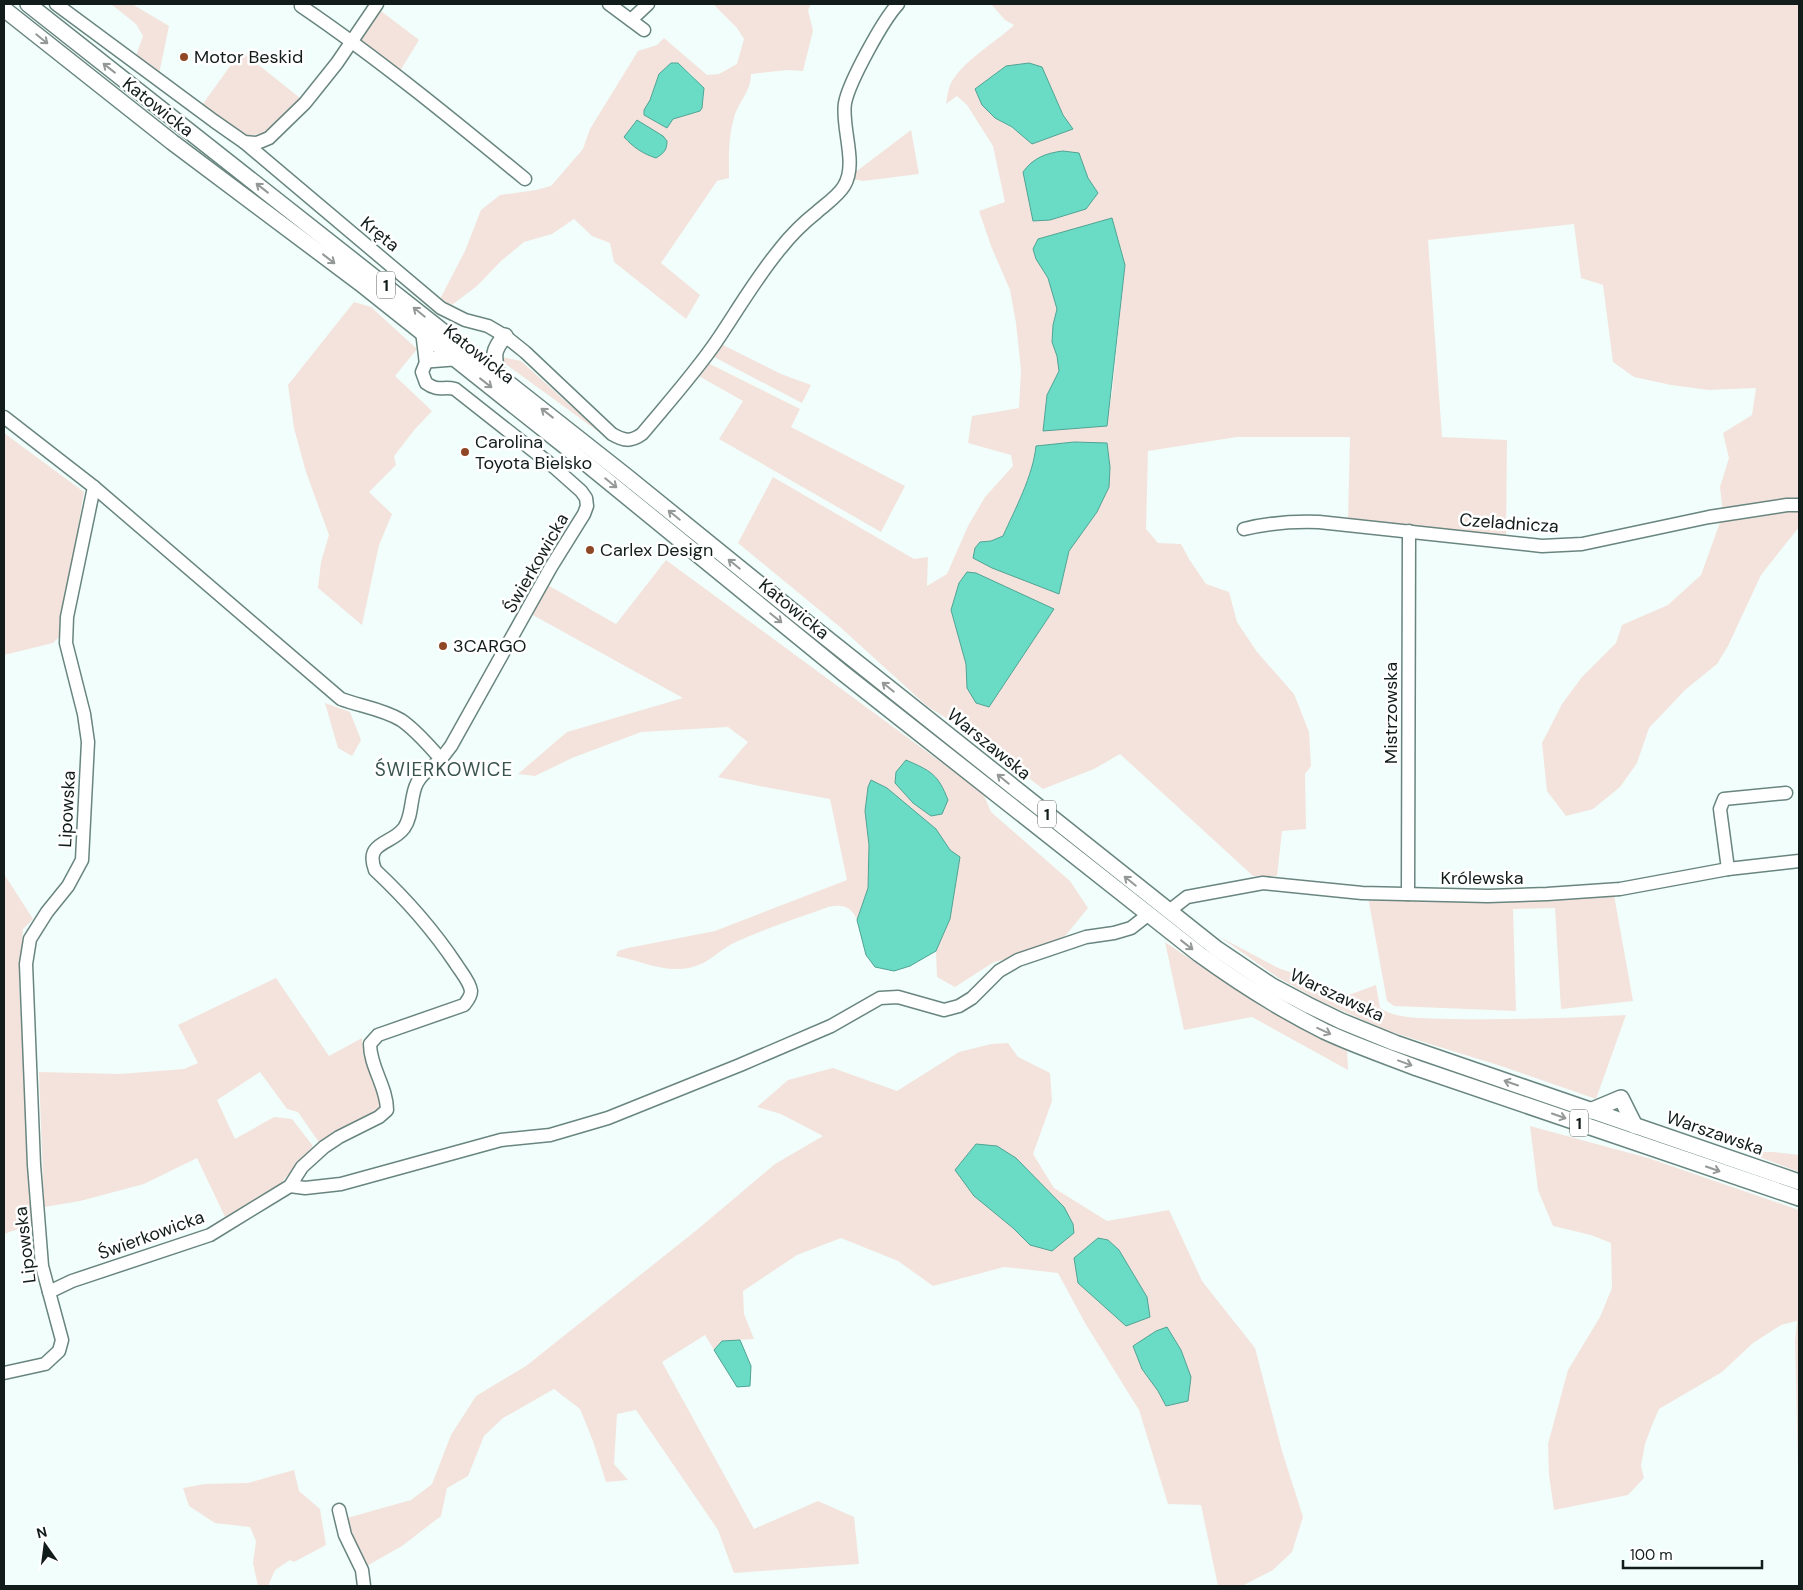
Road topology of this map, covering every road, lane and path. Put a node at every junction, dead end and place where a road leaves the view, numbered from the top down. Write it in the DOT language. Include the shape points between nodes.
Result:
graph roads {
  1 [pos="28,4"];
  2 [pos="56,4"];
  3 [pos="300,4"];
  4 [pos="377,4"];
  5 [pos="609,4"];
  6 [pos="648,4"];
  7 [pos="898,4"];
  8 [pos="4,9"];
  9 [pos="631,20"];
  10 [pos="644,30"];
  11 [pos="351,40"];
  12 [pos="244,142"];
  13 [pos="525,179"];
  14 [pos="424,335"];
  15 [pos="505,336"];
  16 [pos="453,358"];
  17 [pos="427,360"];
  18 [pos="498,376"];
  19 [pos="4,417"];
  20 [pos="94,487"];
  21 [pos="1799,505"];
  22 [pos="1244,529"];
  23 [pos="1409,531"];
  24 [pos="926,718"];
  25 [pos="925,738"];
  26 [pos="441,759"];
  27 [pos="1786,793"];
  28 [pos="1799,861"];
  29 [pos="1728,868"];
  30 [pos="1408,894"];
  31 [pos="1168,911"];
  32 [pos="1149,914"];
  33 [pos="1590,1111"];
  34 [pos="1636,1126"];
  35 [pos="1799,1182"];
  36 [pos="290,1186"];
  37 [pos="1799,1198"];
  38 [pos="49,1292"];
  39 [pos="4,1373"];
  40 [pos="339,1510"];
  41 [pos="364,1586"];
  18 -- 1 [label="main road, Katowicka / 1, one-way"];
  2 -- 12 [label="street, Kręta"];
  3 -- 11 [label="street"];
  4 -- 11 [label="street"];
  5 -- 9 [label="street"];
  6 -- 9 [label="street"];
  7 -- 15 [label="street" via="882,25 850,87 845,105 849,163 845,185 792,233 774,255 715,344 642,434 627,441 612,434"];
  8 -- 14 [label="main road, Katowicka / 1, one-way" via="158,132 295,232"];
  9 -- 10 [label="street"];
  11 -- 12 [label="street" via="305,103 269,138 257,143"];
  11 -- 13 [label="street"];
  12 -- 15 [label="street, Kręta" via="441,308"];
  14 -- 16 [label="main road, Katowicka / 1"];
  14 -- 17 [label="main road"];
  15 -- 18 [label="main road" via="494,353"];
  16 -- 17 [label="main road"];
  16 -- 25 [label="main road, Katowicka / 1, one-way"];
  17 -- 26 [label="street, Świerkowicka" via="422,372 426,383 437,389 455,389 554,467 586,498 587,506"];
  24 -- 18 [label="main road, Katowicka / 1, one-way"];
  19 -- 20 [label="street"];
  20 -- 26 [label="street" via="340,699 401,720"];
  20 -- 38 [label="street, Lipowska" via="66,618 66,643 88,742 82,860 68,886 30,939 26,964 34,1165 42,1266"];
  21 -- 23 [label="street, Czeladnicza" via="1709,517 1582,544 1542,546"];
  22 -- 23 [label="street, Czeladnicza" via="1297,521"];
  23 -- 30 [label="street, Mistrzowska"];
  31 -- 24 [label="main road, Warszawska / 1, one-way"];
  25 -- 32 [label="main road, Warszawska / 1"];
  26 -- 36 [label="street, Świerkowicka" via="416,783 406,826 398,835 378,846 371,860 375,870 422,917 445,948 467,981 471,991 469,999 464,1005 378,1035 370,1044 370,1052 387,1110 320,1150 302,1167"];
  27 -- 29 [label="street" via="1724,799 1720,809"];
  28 -- 29 [label="street, Królewska"];
  29 -- 30 [label="street, Królewska" via="1611,890 1488,896"];
  30 -- 31 [label="street, Królewska" via="1263,883 1187,897"];
  33 -- 31 [label="main road, Warszawska / 1, one-way" via="1341,1021 1272,986"];
  32 -- 36 [label="street" via="1131,928 1086,937 1018,960 999,971 972,998 959,1006 944,1010 898,997 880,998 831,1026 608,1118 550,1135 500,1140 341,1184 305,1188"];
  32 -- 37 [label="main road, Warszawska / 1, one-way" via="1241,985 1326,1032 1417,1068"];
  33 -- 34 [label="main road, Warszawska / 1"];
  33 -- 34 [label="main road" via="1620,1098"];
  34 -- 35 [label="main road, Warszawska / 1"];
  36 -- 38 [label="street, Świerkowicka" via="210,1235 72,1281"];
  38 -- 39 [label="street, Lipowska" via="62,1340 59,1352 45,1364"];
  40 -- 41 [label="street" via="345,1535 362,1570"];
}
